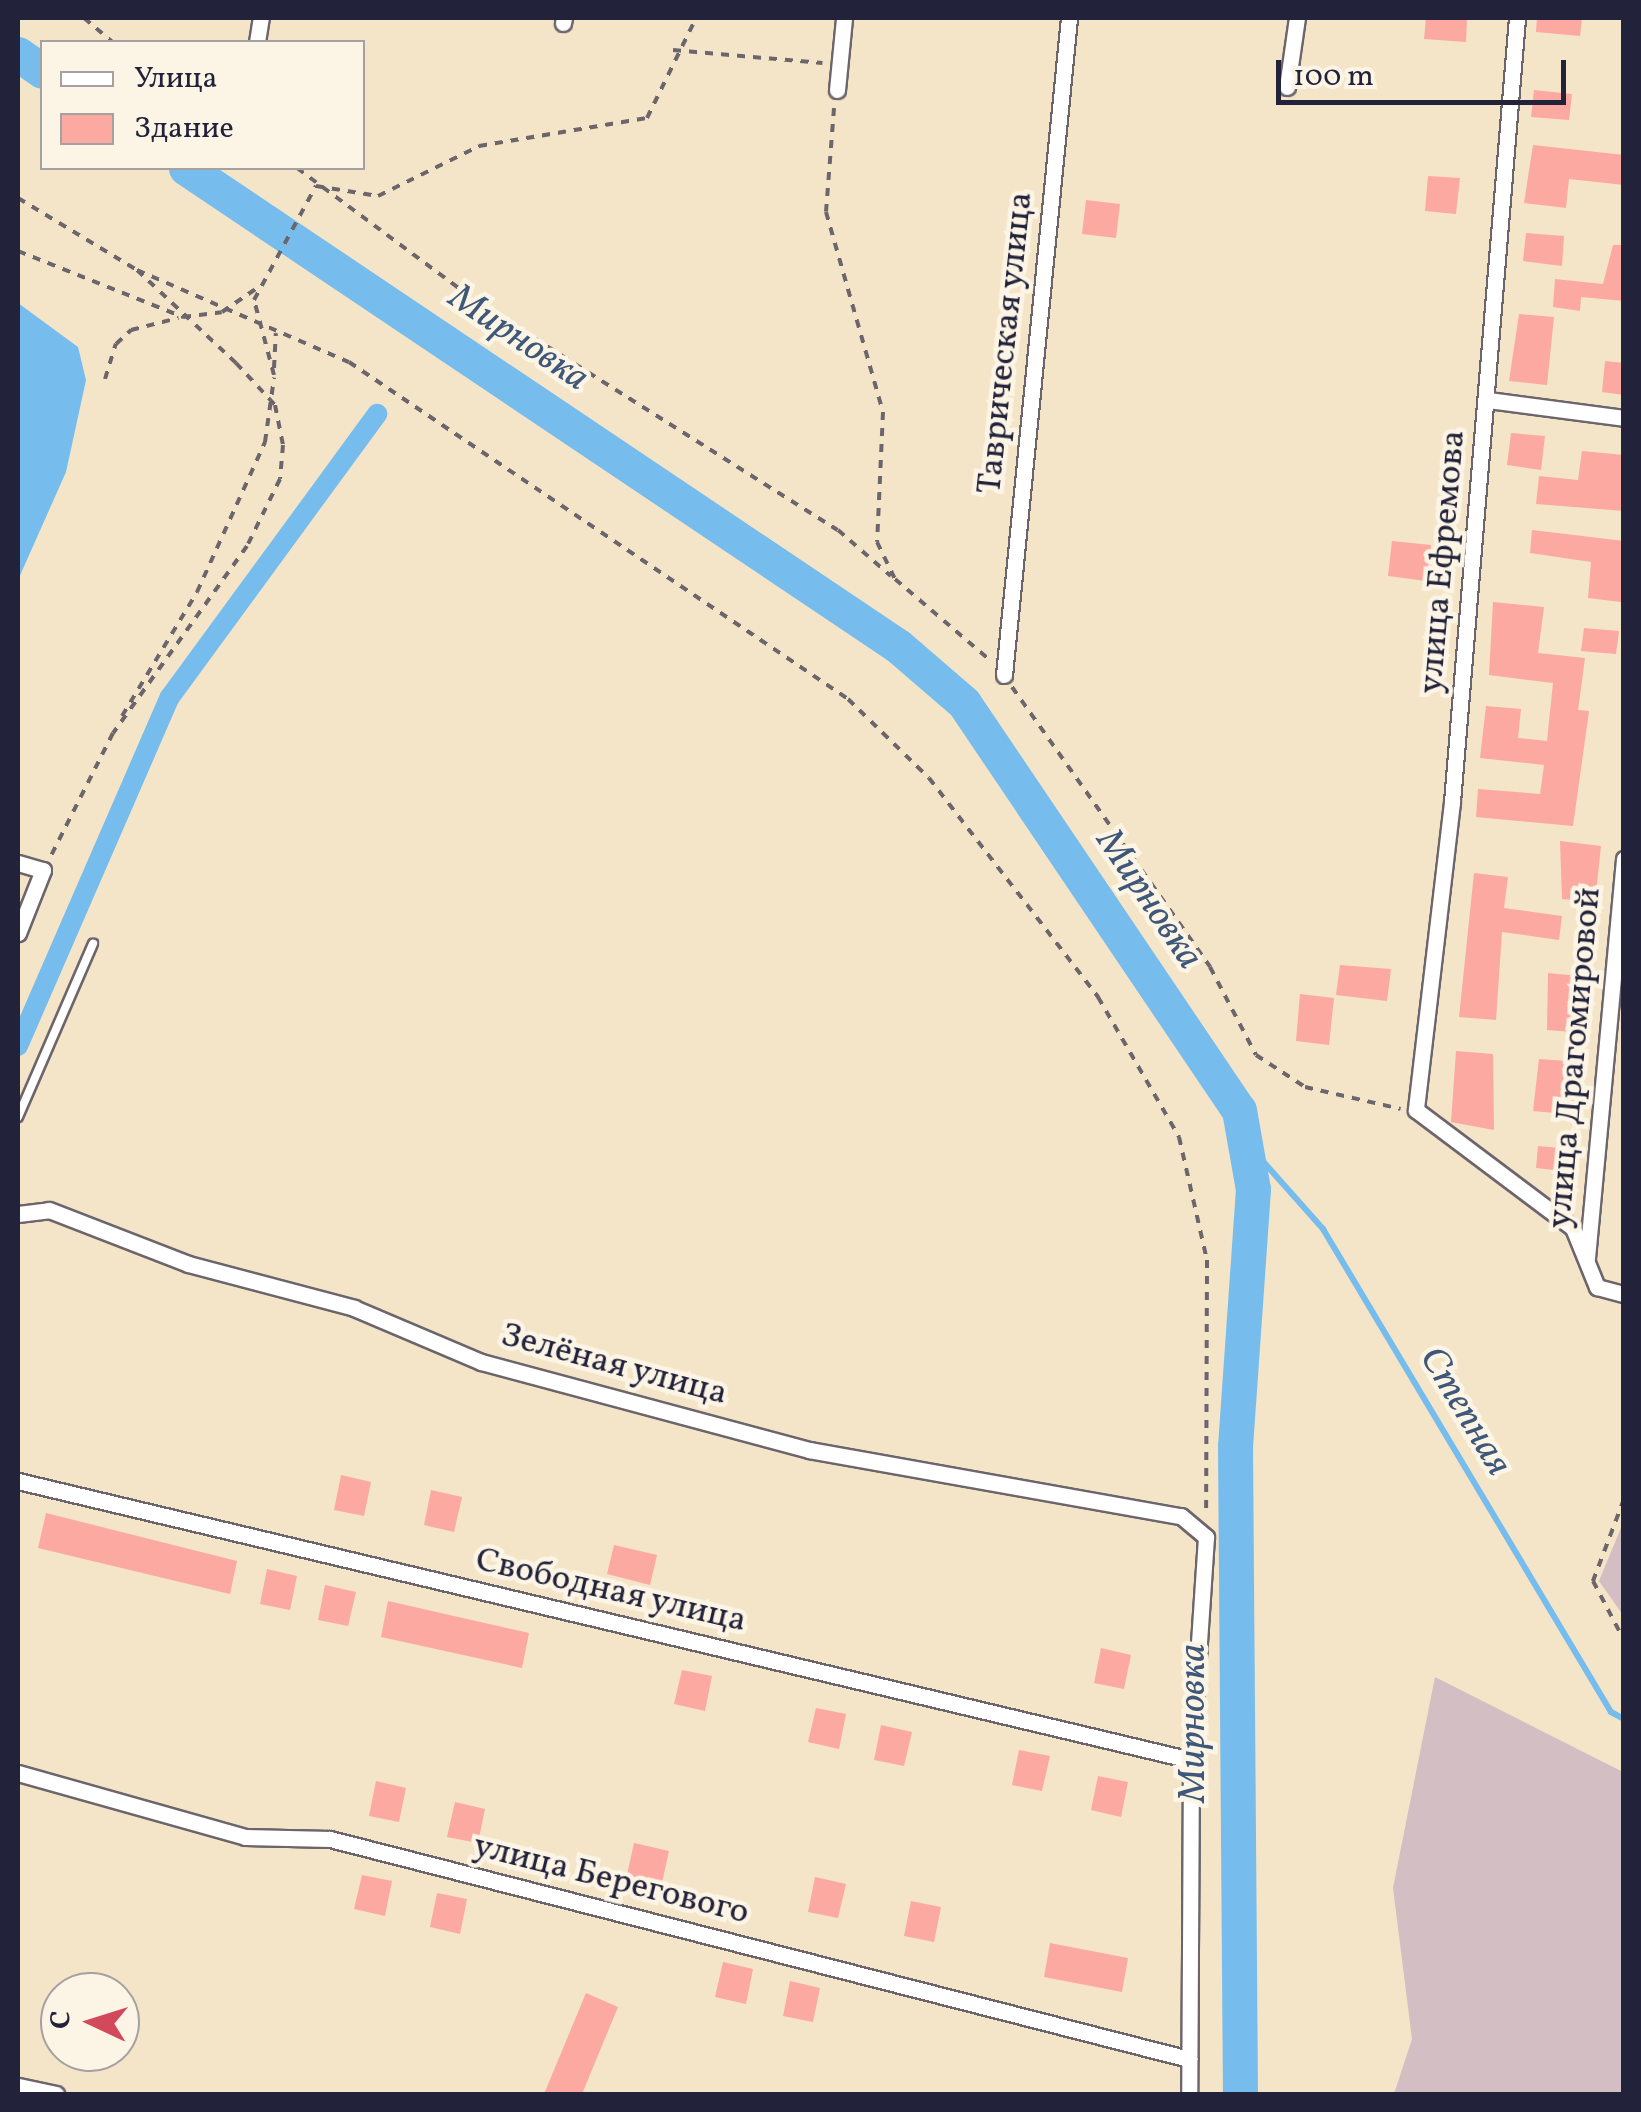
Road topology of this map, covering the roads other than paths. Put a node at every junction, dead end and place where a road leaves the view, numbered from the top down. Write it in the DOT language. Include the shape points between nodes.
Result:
graph roads {
  1 [pos="844,18"];
  2 [pos="1069,18"];
  3 [pos="1298,18"];
  4 [pos="1518,18"];
  5 [pos="1287,87"];
  6 [pos="837,90"];
  7 [pos="1488,400"];
  8 [pos="1624,418"];
  9 [pos="1004,675"];
  10 [pos="1624,859"];
  11 [pos="18,863"];
  12 [pos="18,934"];
  13 [pos="94,944"];
  14 [pos="18,1117"];
  15 [pos="18,1214"];
  16 [pos="1586,1262"];
  17 [pos="1624,1294"];
  18 [pos="18,1481"];
  19 [pos="1191,1760"];
  20 [pos="18,1773"];
  21 [pos="1189,2059"];
  22 [pos="18,2086"];
  23 [pos="56,2094"];
  24 [pos="1188,2094"];
  1 -- 6 [label="street"];
  2 -- 9 [label="street, Таврическая улица"];
  3 -- 5 [label="street"];
  4 -- 7 [label="street, улица Ефремова"];
  7 -- 8 [label="street"];
  7 -- 16 [label="street, улица Ефремова" via="1416,1110 1573,1228"];
  10 -- 16 [label="street, улица Драгомировой"];
  11 -- 12 [label="street" via="43,870"];
  13 -- 14 [label="lane"];
  15 -- 19 [label="street, Зелёная улица" via="50,1210 188,1264 354,1308 481,1362 808,1450 1181,1516 1206,1537"];
  16 -- 17 [label="street" via="1597,1287"];
  18 -- 19 [label="street, Свободная улица"];
  19 -- 21 [label="street"];
  20 -- 21 [label="street, улица Берегового" via="245,1837 330,1839"];
  21 -- 24 [label="street"];
  22 -- 23 [label="street"];
}
